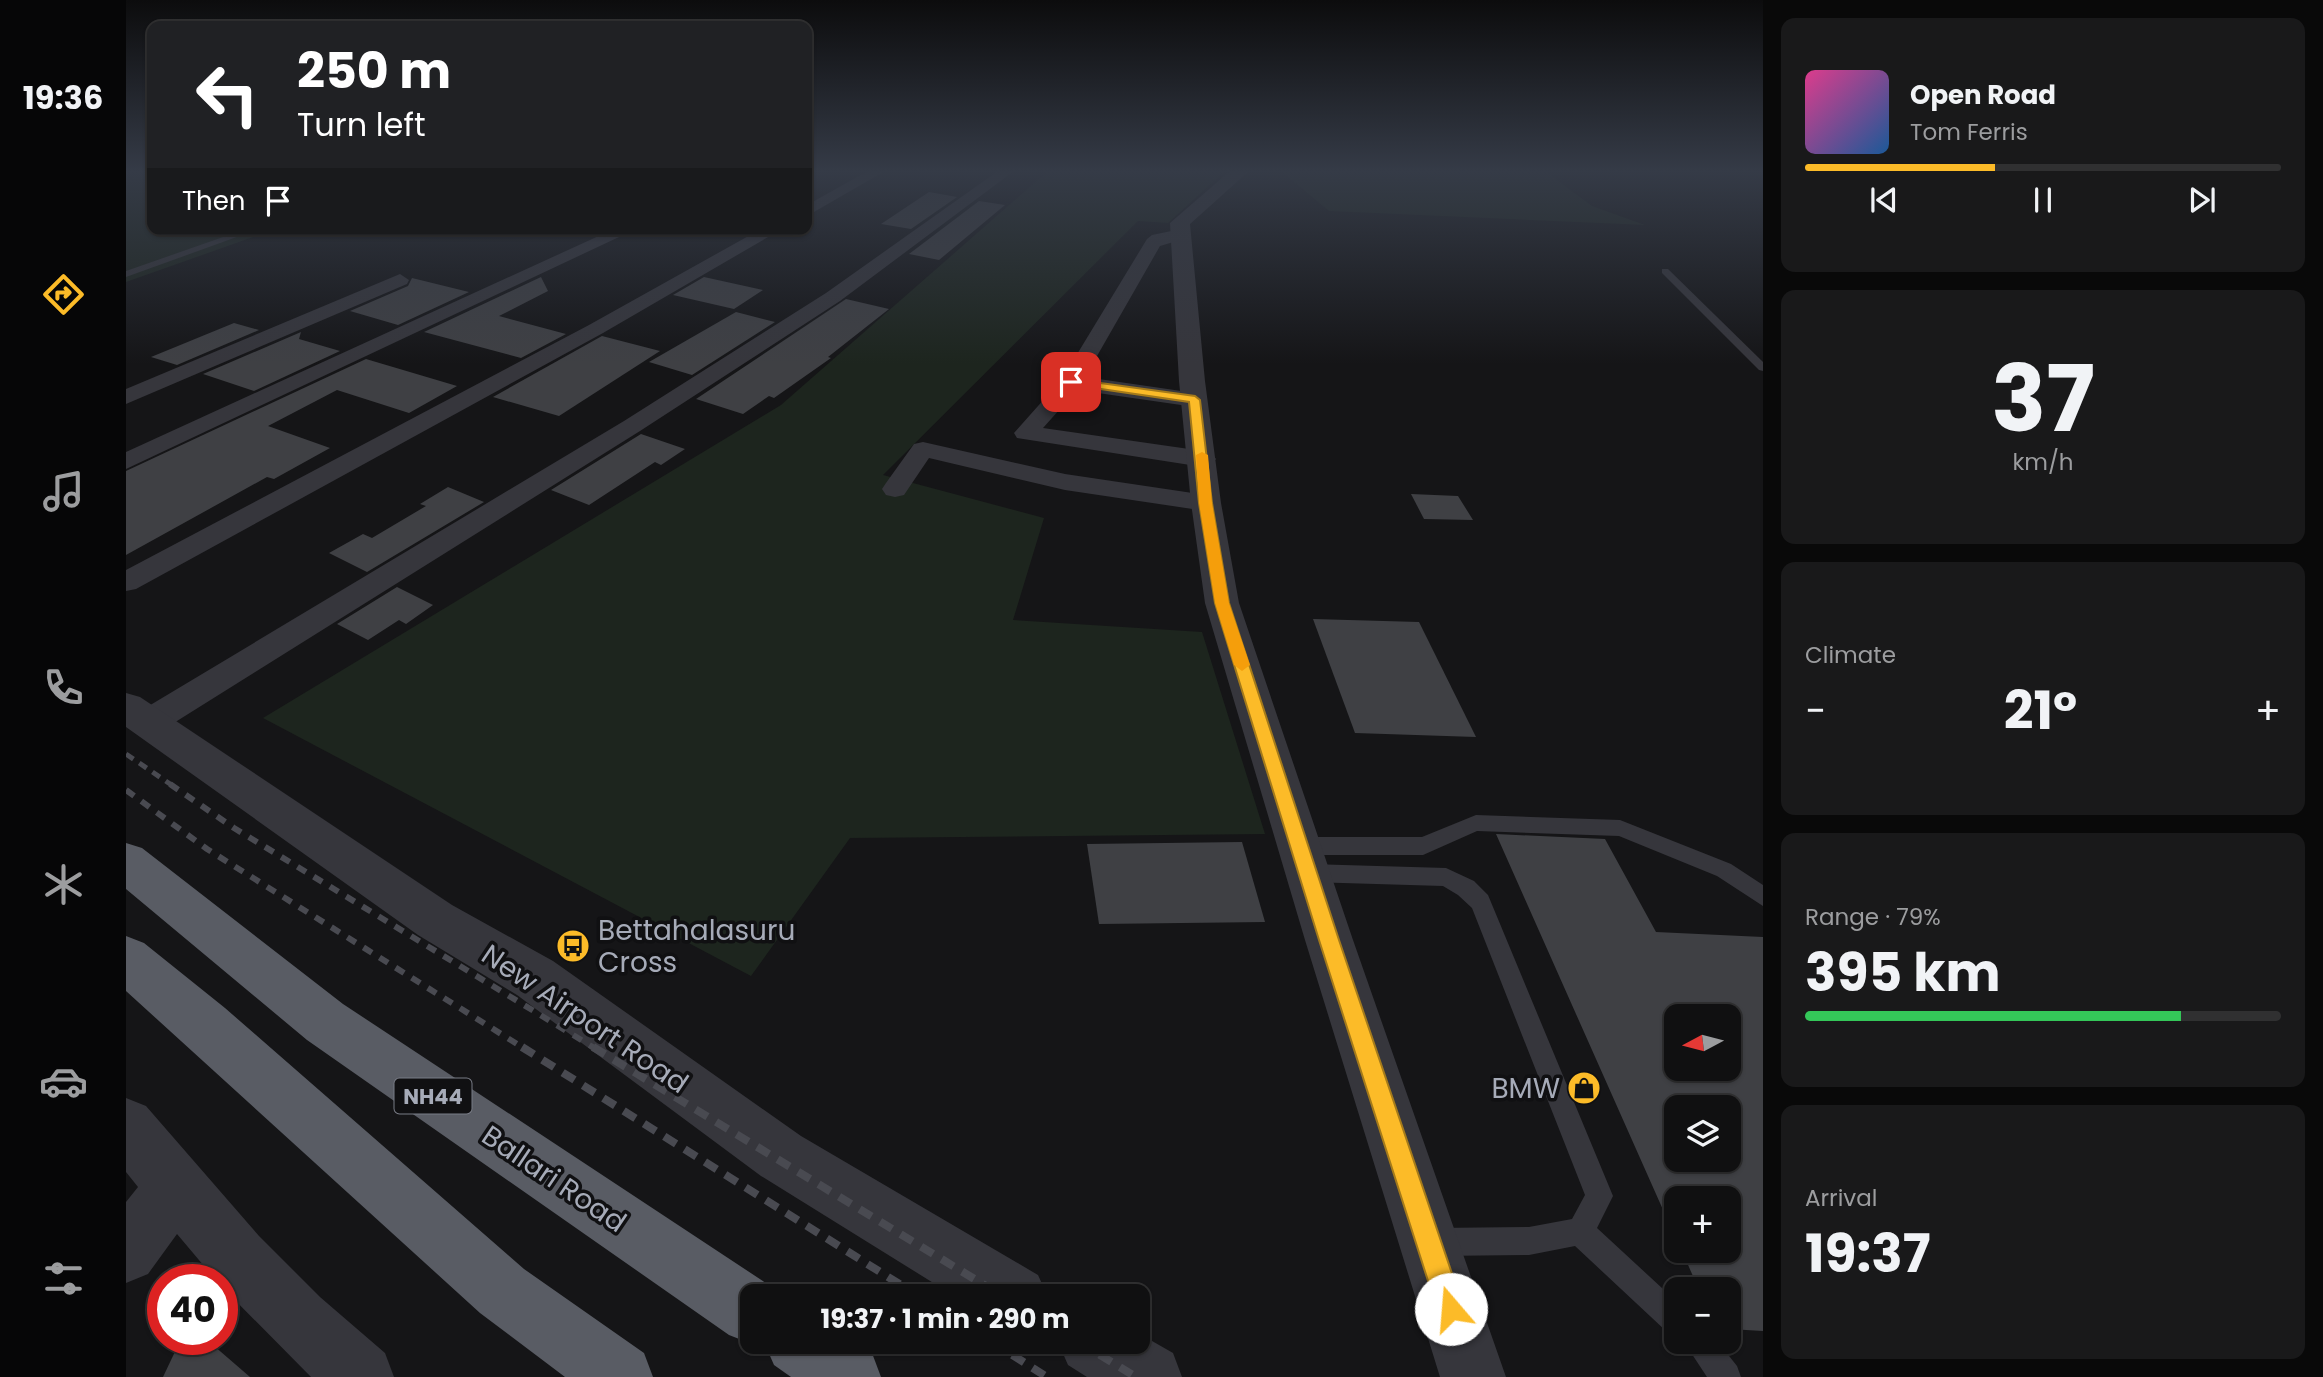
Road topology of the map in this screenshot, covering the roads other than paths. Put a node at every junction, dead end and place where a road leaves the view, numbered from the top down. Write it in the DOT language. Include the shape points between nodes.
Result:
graph roads {
  1 [pos="237,235"];
  2 [pos="614,235"];
  3 [pos="763,235"];
  4 [pos="918,235"];
  5 [pos="1175,235"];
  6 [pos="1181,235"];
  7 [pos="1665,271"];
  8 [pos="126,274"];
  9 [pos="400,281"];
  10 [pos="1763,368"];
  11 [pos="1071,382"];
  12 [pos="126,397"];
  13 [pos="1195,400"];
  14 [pos="1203,459"];
  15 [pos="126,461"];
  16 [pos="895,489"];
  17 [pos="1206,503"];
  18 [pos="126,582"];
  19 [pos="137,715"];
  20 [pos="1304,860"];
  21 [pos="126,862"];
  22 [pos="1763,897"];
  23 [pos="126,959"];
  24 [pos="126,1126"];
  25 [pos="175,1187"];
  26 [pos="1580,1231"];
  27 [pos="1429,1242"];
  28 [pos="126,1252"];
  29 [pos="994,1284"];
  30 [pos="740,1304"];
  31 [pos="1664,1310"];
  32 [pos="814,1354"];
  33 [pos="1111,1354"];
  34 [pos="1708,1354"];
  35 [pos="361,1377"];
  36 [pos="620,1377"];
  37 [pos="848,1377"];
  38 [pos="1149,1377"];
  39 [pos="1473,1377"];
  40 [pos="1726,1377"];
  1 -- 8 [label="lane"];
  2 -- 15 [label="street"];
  3 -- 18 [label="street"];
  4 -- 19 [label="street" via="833,297 620,433"];
  5 -- 11 [label="street" via="1153,243"];
  6 -- 13 [label="street"];
  7 -- 10 [label="lane"];
  9 -- 12 [label="street"];
  11 -- 13 [label="street"];
  11 -- 14 [label="street" via="1026,433"];
  13 -- 14 [label="street"];
  14 -- 17 [label="street"];
  16 -- 17 [label="street" via="923,449 1065,482"];
  17 -- 20 [label="street" via="1222,603"];
  19 -- 29 [label="street, New Airport Road" via="435,920 535,978 781,1156"];
  20 -- 22 [label="lane" via="1423,846 1476,823 1620,828 1724,870"];
  20 -- 26 [label="lane" via="1446,877 1480,902 1599,1196"];
  20 -- 27 [label="street"];
  21 -- 30 [label="highway, Ballari Road / NH44" via="325,1023"];
  23 -- 36 [label="highway" via="502,1291"];
  24 -- 25 [label="street"];
  25 -- 28 [label="street"];
  25 -- 35 [label="street" via="311,1336"];
  26 -- 27 [label="lane" via="1528,1241"];
  26 -- 31 [label="lane"];
  27 -- 39 [label="street"];
  32 -- 37 [label="highway"];
  33 -- 38 [label="street"];
  34 -- 40 [label="lane"];
}
